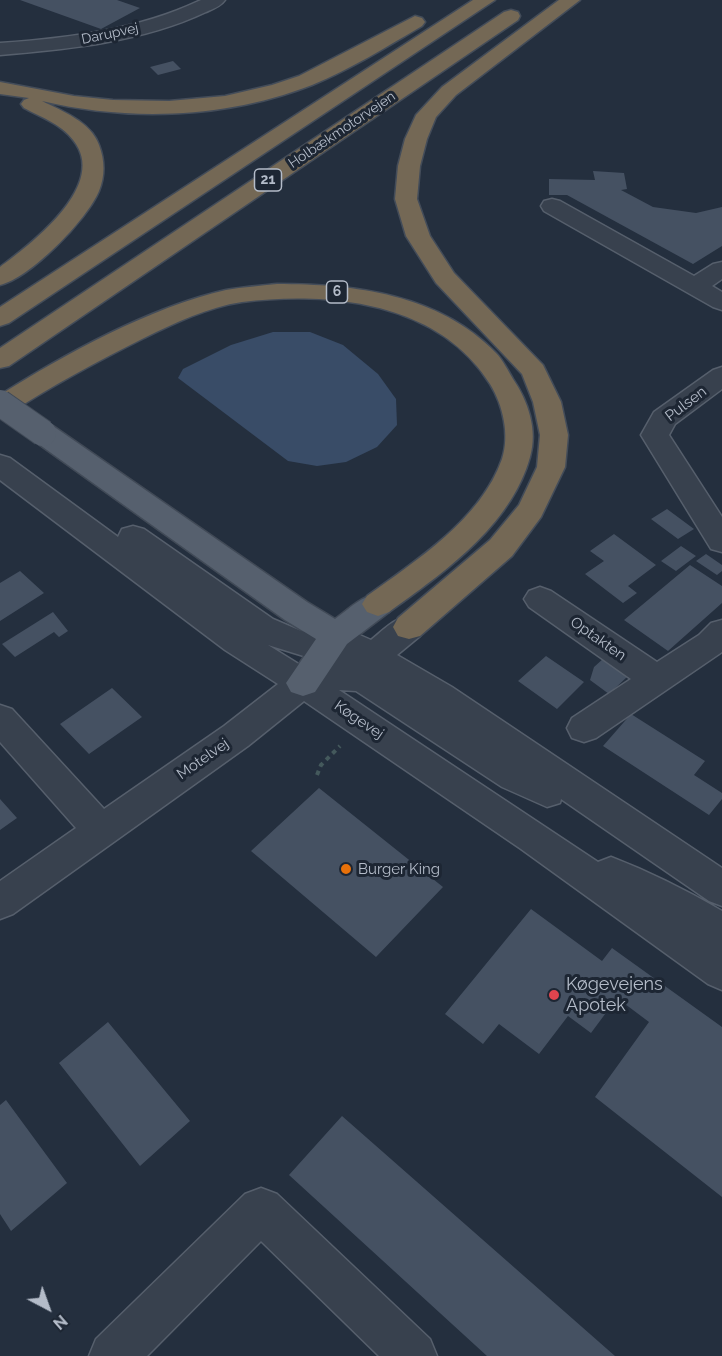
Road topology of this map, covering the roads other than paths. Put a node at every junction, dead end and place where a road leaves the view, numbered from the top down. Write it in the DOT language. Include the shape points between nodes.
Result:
graph roads {
  1 [pos="216,0"];
  2 [pos="453,0"];
  3 [pos="486,0"];
  4 [pos="571,0"];
  5 [pos="525,7"];
  6 [pos="0,49"];
  7 [pos="0,88"];
  8 [pos="0,99"];
  9 [pos="552,206"];
  10 [pos="722,268"];
  11 [pos="0,278"];
  12 [pos="694,286"];
  13 [pos="722,302"];
  14 [pos="0,318"];
  15 [pos="0,360"];
  16 [pos="722,376"];
  17 [pos="0,405"];
  18 [pos="0,465"];
  19 [pos="64,512"];
  20 [pos="722,541"];
  21 [pos="540,599"];
  22 [pos="378,604"];
  23 [pos="409,627"];
  24 [pos="722,632"];
  25 [pos="330,643"];
  26 [pos="373,657"];
  27 [pos="656,679"];
  28 [pos="303,683"];
  29 [pos="0,719"];
  30 [pos="584,728"];
  31 [pos="101,831"];
  32 [pos="644,837"];
  33 [pos="534,838"];
  34 [pos="722,888"];
  35 [pos="0,902"];
  36 [pos="722,932"];
  37 [pos="722,970"];
  38 [pos="113,1356"];
  39 [pos="413,1356"];
  1 -- 6 [label="street, Darupvej" via="160,22 106,36"];
  2 -- 7 [label="highway" via="351,59 304,81 250,97 198,106 142,108 84,104"];
  3 -- 14 [label="highway, Holbækmotorvejen / 21"];
  4 -- 23 [label="highway" via="448,91 426,116 409,166 406,199 418,236 445,278 534,371 547,402 554,435 551,467 531,510 501,548"];
  5 -- 15 [label="highway, Holbækmotorvejen / 21"];
  8 -- 11 [label="highway" via="32,105 69,122 88,143 94,166 87,193 64,225"];
  9 -- 12 [label="street"];
  10 -- 12 [label="street"];
  12 -- 13 [label="street"];
  16 -- 20 [label="street, Pulsen" via="664,418 655,435"];
  17 -- 22 [label="highway, 6" via="134,333 189,309 238,295 290,289 342,292 392,302 437,321 475,346 502,378 516,415 516,458 500,494 468,531"];
  17 -- 25 [label="main road, 6, bridge" via="296,611"];
  18 -- 19 [label="street, Køgevej"];
  19 -- 25 [label="street" via="136,538 262,628 285,640"];
  19 -- 28 [label="street, Køgevej" via="236,641"];
  21 -- 27 [label="street, Optakten"];
  22 -- 25 [label="main road, 6"];
  23 -- 26 [label="street"];
  24 -- 27 [label="street"];
  25 -- 26 [label="street"];
  25 -- 28 [label="main road"];
  26 -- 28 [label="street"];
  26 -- 32 [label="street" via="440,697"];
  27 -- 30 [label="street"];
  28 -- 31 [label="street, Motelvej" via="236,736"];
  28 -- 32 [label="street" via="335,676 363,679 514,776"];
  28 -- 33 [label="street, Køgevej"];
  29 -- 31 [label="street"];
  31 -- 35 [label="street, Motelvej"];
  32 -- 34 [label="street"];
  33 -- 36 [label="street" via="674,903"];
  33 -- 37 [label="street, Køgevej"];
  38 -- 39 [label="street" via="261,1210"];
}
